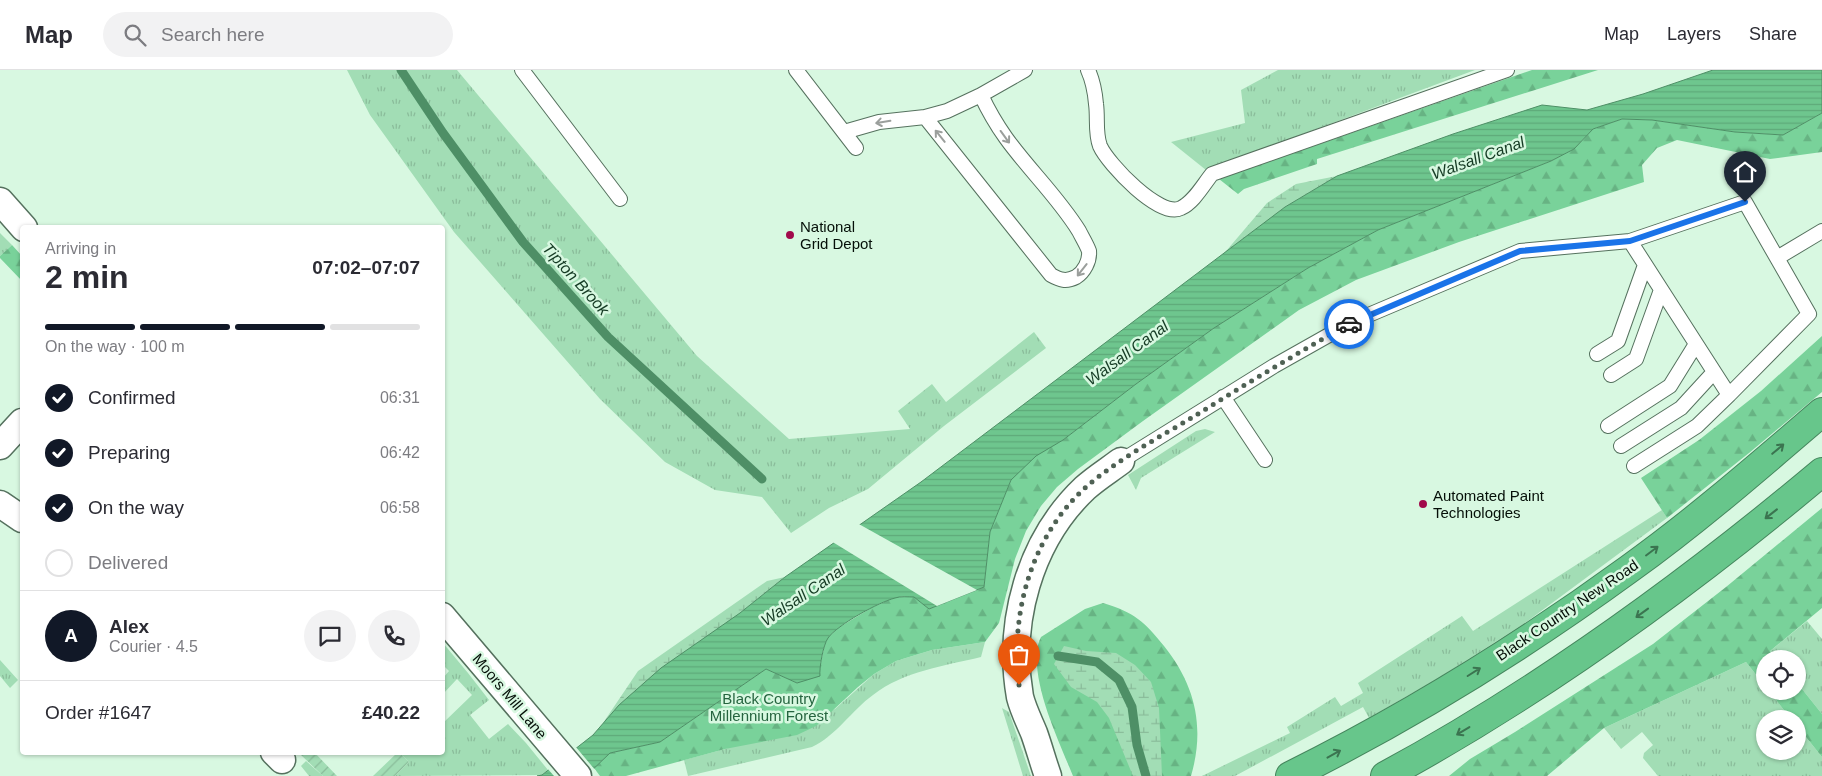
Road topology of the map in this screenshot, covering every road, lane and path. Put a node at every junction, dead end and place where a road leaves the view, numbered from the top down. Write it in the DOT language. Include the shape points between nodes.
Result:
graph roads {
  1 [pos="522,70"];
  2 [pos="796,70"];
  3 [pos="1025,70"];
  4 [pos="1088,70"];
  5 [pos="1506,70"];
  6 [pos="981,95"];
  7 [pos="924,117"];
  8 [pos="844,132"];
  9 [pos="856,148"];
  10 [pos="620,199"];
  11 [pos="0,201"];
  12 [pos="21,225"];
  13 [pos="1822,231"];
  14 [pos="1630,241"];
  15 [pos="1777,258"];
  16 [pos="1645,265"];
  17 [pos="1661,290"];
  18 [pos="1696,344"];
  19 [pos="1597,354"];
  20 [pos="1714,372"];
  21 [pos="1611,375"];
  22 [pos="1728,395"];
  23 [pos="1223,397"];
  24 [pos="1822,412"];
  25 [pos="20,424"];
  26 [pos="1608,426"];
  27 [pos="0,446"];
  28 [pos="1621,446"];
  29 [pos="1265,460"];
  30 [pos="1121,461"];
  31 [pos="1634,466"];
  32 [pos="1822,472"];
  33 [pos="0,504"];
  34 [pos="20,518"];
  35 [pos="445,620"];
  36 [pos="1432,749"];
  37 [pos="578,776"];
  38 [pos="1048,776"];
  39 [pos="1290,776"];
  40 [pos="1385,776"];
  41 [pos="1409,776"];
  1 -- 10 [label="lane"];
  2 -- 8 [label="lane"];
  3 -- 6 [label="lane"];
  4 -- 5 [label="lane" via="1094,84 1100,145 1111,162 1135,188 1163,208 1179,210 1189,203 1212,174"];
  6 -- 7 [label="lane" via="947,111"];
  6 -- 7 [label="lane, one-way" via="1006,139 1082,236 1089,252 1086,268 1069,280 1059,280 1051,275"];
  7 -- 8 [label="lane, one-way" via="879,122"];
  8 -- 9 [label="lane"];
  11 -- 12 [label="street"];
  13 -- 15 [label="lane"];
  14 -- 15 [label="lane" via="1745,202"];
  14 -- 16 [label="lane"];
  14 -- 23 [label="lane" via="1520,251 1352,322"];
  15 -- 22 [label="lane" via="1809,314"];
  16 -- 17 [label="lane"];
  16 -- 19 [label="lane" via="1618,341"];
  17 -- 18 [label="lane"];
  17 -- 21 [label="lane" via="1636,359"];
  18 -- 20 [label="lane"];
  18 -- 26 [label="lane" via="1670,386"];
  20 -- 22 [label="lane"];
  20 -- 28 [label="lane" via="1682,408"];
  22 -- 31 [label="lane" via="1697,426"];
  23 -- 29 [label="lane"];
  23 -- 30 [label="lane"];
  39 -- 24 [label="highway, Black Country New Road, one-way" via="1433,698 1536,633 1629,569 1698,516"];
  25 -- 27 [label="street"];
  30 -- 38 [label="street" via="1085,488 1062,514 1040,550 1028,578 1020,610 1017,671 1021,699"];
  32 -- 36 [label="highway, one-way" via="1680,585 1597,646"];
  33 -- 34 [label="street"];
  35 -- 37 [label="street, Moors Mill Lane"];
  36 -- 40 [label="highway"];
  36 -- 41 [label="street"];
}
